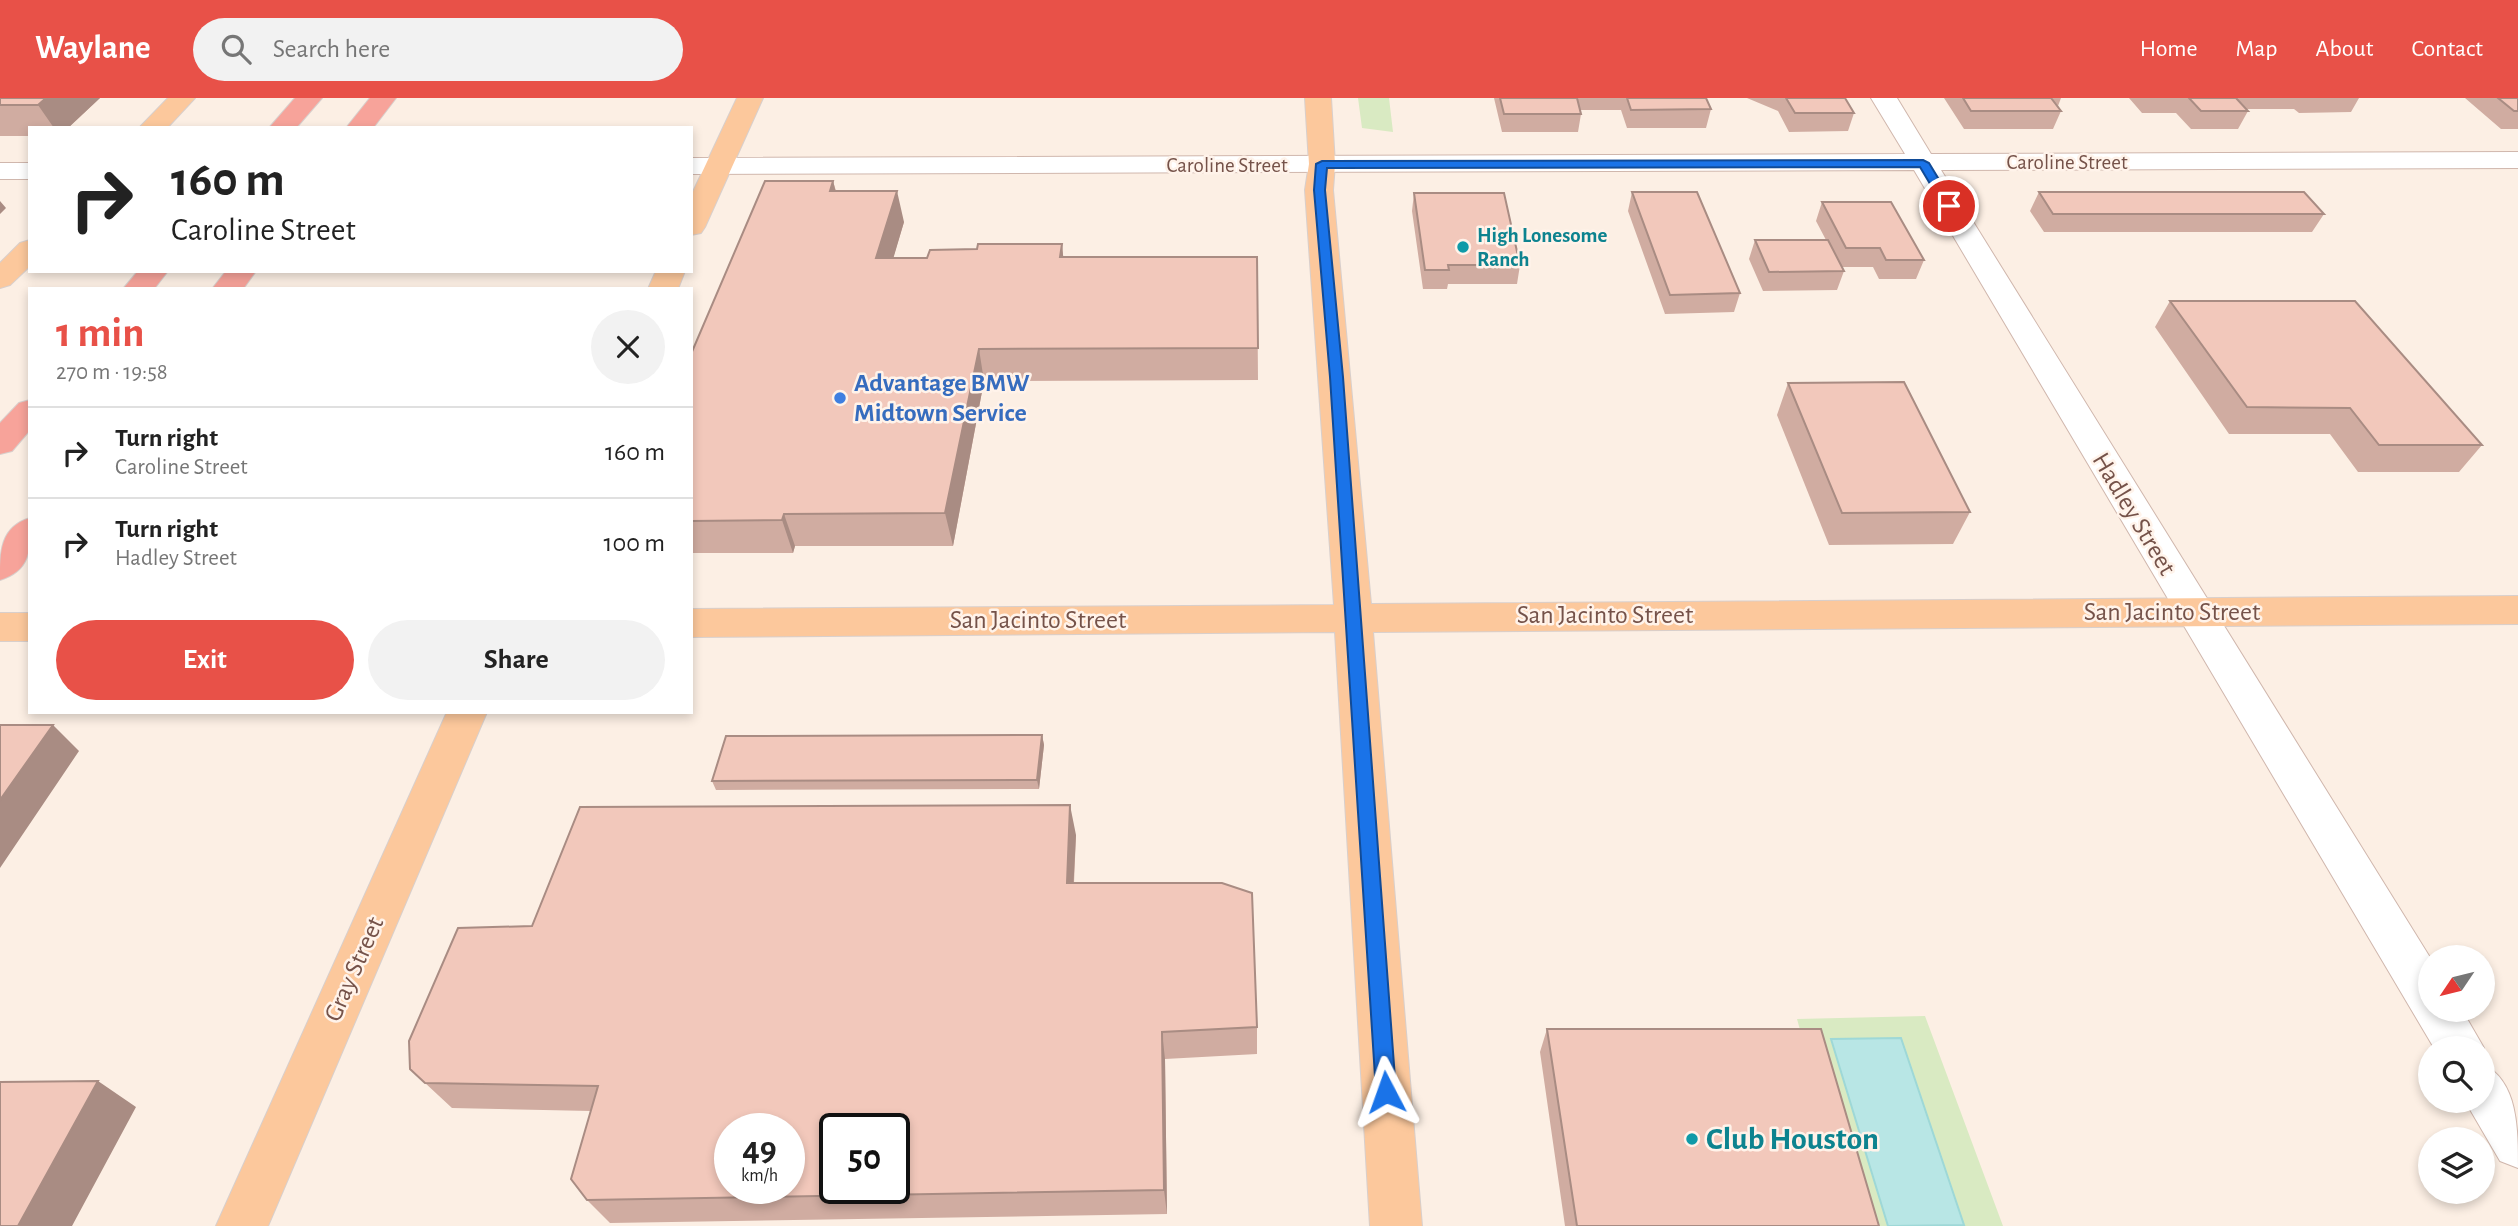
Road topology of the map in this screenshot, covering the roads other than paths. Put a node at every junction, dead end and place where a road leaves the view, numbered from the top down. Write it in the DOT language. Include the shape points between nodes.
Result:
graph roads {
  1 [pos="182,98"];
  2 [pos="309,98"];
  3 [pos="383,98"];
  4 [pos="750,98"];
  5 [pos="1318,98"];
  6 [pos="1884,98"];
  7 [pos="154,126"];
  8 [pos="284,126"];
  9 [pos="361,126"];
  10 [pos="2518,160"];
  11 [pos="1923,163"];
  12 [pos="1322,164"];
  13 [pos="693,166"];
  14 [pos="719,166"];
  15 [pos="0,171"];
  16 [pos="28,171"];
  17 [pos="693,223"];
  18 [pos="28,251"];
  19 [pos="152,273"];
  20 [pos="240,273"];
  21 [pos="0,279"];
  22 [pos="140,287"];
  23 [pos="229,287"];
  24 [pos="28,412"];
  25 [pos="0,443"];
  26 [pos="28,532"];
  27 [pos="0,567"];
  28 [pos="2518,610"];
  29 [pos="2193,612"];
  30 [pos="1353,617"];
  31 [pos="693,623"];
  32 [pos="0,627"];
  33 [pos="28,627"];
  34 [pos="466,714"];
  35 [pos="2418,980"];
  36 [pos="2495,1107"];
  37 [pos="2518,1144"];
  38 [pos="242,1226"];
  39 [pos="1396,1226"];
  1 -- 7 [label="main road"];
  2 -- 8 [label="highway"];
  3 -- 9 [label="highway"];
  4 -- 14 [label="main road"];
  5 -- 12 [label="main road"];
  6 -- 11 [label="street, Hadley Street"];
  10 -- 11 [label="street, Caroline Street"];
  11 -- 12 [label="street, Caroline Street"];
  11 -- 29 [label="street, Hadley Street"];
  12 -- 14 [label="street, Caroline Street"];
  12 -- 30 [label="main road" via="1319,190"];
  13 -- 14 [label="street, Caroline Street"];
  14 -- 17 [label="main road"];
  15 -- 16 [label="street"];
  18 -- 21 [label="main road"];
  19 -- 22 [label="highway"];
  20 -- 23 [label="highway"];
  24 -- 25 [label="highway"];
  26 -- 27 [label="highway"];
  28 -- 29 [label="main road, San Jacinto Street"];
  29 -- 30 [label="main road, San Jacinto Street"];
  29 -- 35 [label="street, Hadley Street"];
  30 -- 31 [label="main road, San Jacinto Street"];
  30 -- 39 [label="main road"];
  32 -- 33 [label="main road"];
  34 -- 38 [label="main road, Gray Street"];
  36 -- 37 [label="street"];
}
